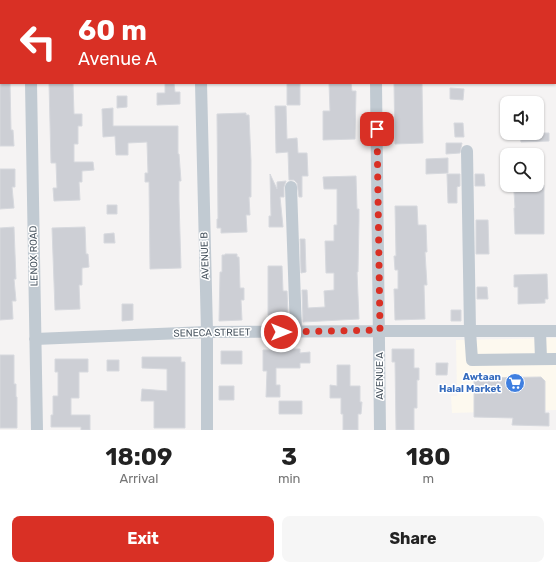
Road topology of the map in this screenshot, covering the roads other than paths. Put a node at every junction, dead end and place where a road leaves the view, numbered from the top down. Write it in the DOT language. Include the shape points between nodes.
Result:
graph roads {
  1 [pos="31,84"];
  2 [pos="201,84"];
  3 [pos="376,84"];
  4 [pos="467,150"];
  5 [pos="290,187"];
  6 [pos="380,330"];
  7 [pos="540,331"];
  8 [pos="556,331"];
  9 [pos="207,332"];
  10 [pos="296,332"];
  11 [pos="470,332"];
  12 [pos="36,339"];
  13 [pos="541,359"];
  14 [pos="556,359"];
  15 [pos="37,430"];
  16 [pos="206,430"];
  17 [pos="380,430"];
  1 -- 12 [label="street, LENOX ROAD"];
  2 -- 9 [label="street, AVENUE B"];
  3 -- 6 [label="street, AVENUE A"];
  4 -- 11 [label="street"];
  5 -- 10 [label="street"];
  6 -- 10 [label="street, SENECA STREET"];
  6 -- 11 [label="street, SENECA STREET"];
  6 -- 17 [label="street, AVENUE A"];
  7 -- 8 [label="street, SENECA STREET"];
  7 -- 11 [label="street, SENECA STREET"];
  7 -- 13 [label="street"];
  9 -- 10 [label="street, SENECA STREET"];
  9 -- 12 [label="street, SENECA STREET"];
  9 -- 16 [label="street, AVENUE B"];
  11 -- 13 [label="street" via="472,360"];
  12 -- 15 [label="street, LENOX ROAD"];
  13 -- 14 [label="street"];
}
